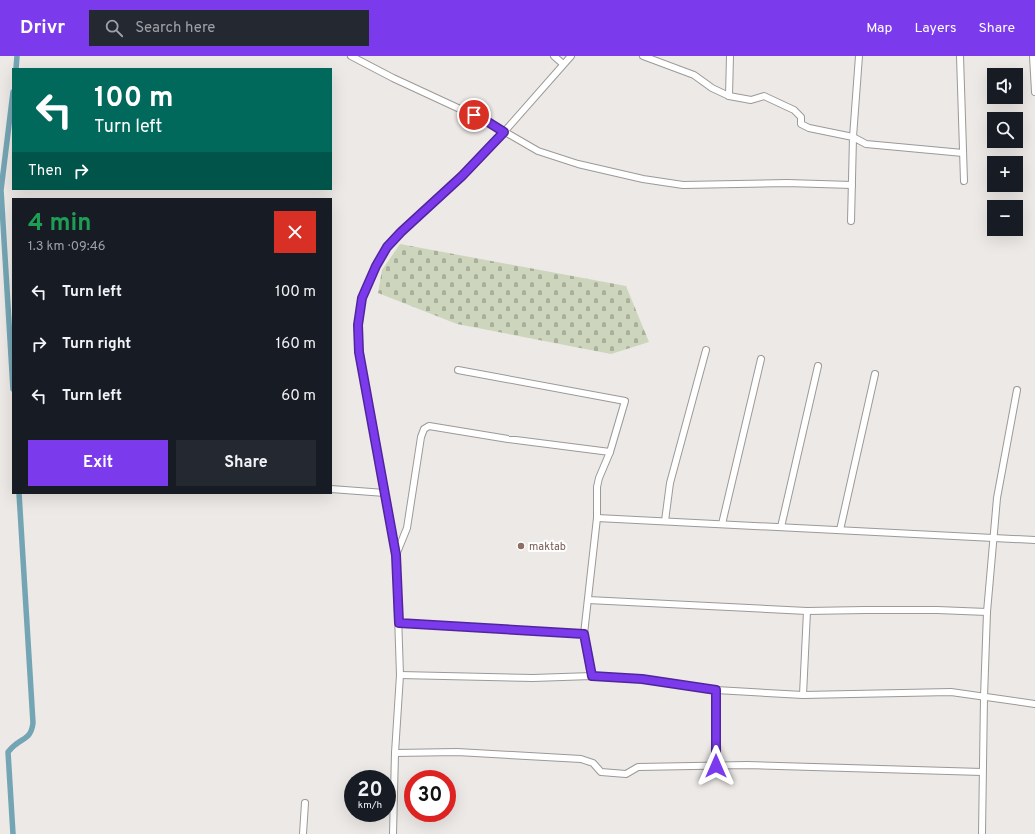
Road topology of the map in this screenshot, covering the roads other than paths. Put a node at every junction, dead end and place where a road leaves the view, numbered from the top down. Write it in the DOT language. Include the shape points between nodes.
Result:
graph roads {
  1 [pos="351,56"];
  2 [pos="554,56"];
  3 [pos="571,56"];
  4 [pos="643,56"];
  5 [pos="730,56"];
  6 [pos="859,56"];
  7 [pos="960,56"];
  8 [pos="1033,56"];
  9 [pos="563,64"];
  10 [pos="1034,92"];
  11 [pos="729,96"];
  12 [pos="504,132"];
  13 [pos="853,137"];
  14 [pos="963,153"];
  15 [pos="964,181"];
  16 [pos="852,185"];
  17 [pos="851,221"];
  18 [pos="706,350"];
  19 [pos="761,359"];
  20 [pos="818,366"];
  21 [pos="458,370"];
  22 [pos="875,374"];
  23 [pos="1017,390"];
  24 [pos="610,452"];
  25 [pos="332,489"];
  26 [pos="385,493"];
  27 [pos="597,518"];
  28 [pos="665,521"];
  29 [pos="722,524"];
  30 [pos="781,527"];
  31 [pos="840,530"];
  32 [pos="994,537"];
  33 [pos="1035,540"];
  34 [pos="396,555"];
  35 [pos="588,600"];
  36 [pos="808,612"];
  37 [pos="987,612"];
  38 [pos="399,623"];
  39 [pos="584,634"];
  40 [pos="400,675"];
  41 [pos="592,676"];
  42 [pos="716,690"];
  43 [pos="803,695"];
  44 [pos="984,697"];
  45 [pos="1035,704"];
  46 [pos="395,753"];
  47 [pos="716,766"];
  48 [pos="982,772"];
  49 [pos="305,803"];
  50 [pos="303,834"];
  51 [pos="394,834"];
  52 [pos="982,834"];
  1 -- 12 [label="street"];
  2 -- 9 [label="street"];
  3 -- 9 [label="street"];
  4 -- 11 [label="street" via="694,75"];
  5 -- 11 [label="street"];
  6 -- 13 [label="street"];
  7 -- 14 [label="street"];
  8 -- 10 [label="street"];
  9 -- 12 [label="street"];
  11 -- 13 [label="street" via="751,100 764,96 794,110 801,117 801,124 809,128"];
  12 -- 16 [label="street" via="538,151 578,164 643,179 684,185"];
  12 -- 26 [label="street" via="387,247 362,298 358,325 359,352"];
  13 -- 14 [label="street" via="866,144"];
  13 -- 16 [label="street"];
  14 -- 15 [label="street"];
  16 -- 17 [label="street"];
  18 -- 28 [label="street" via="670,483"];
  19 -- 29 [label="street"];
  20 -- 30 [label="street"];
  21 -- 24 [label="street" via="625,401"];
  22 -- 31 [label="street"];
  23 -- 32 [label="street" via="997,498"];
  24 -- 27 [label="street" via="597,487"];
  24 -- 34 [label="street" via="429,426 424,429 421,437 407,528"];
  25 -- 26 [label="street"];
  26 -- 34 [label="street"];
  27 -- 28 [label="street"];
  27 -- 35 [label="street"];
  28 -- 29 [label="street"];
  29 -- 30 [label="street"];
  30 -- 31 [label="street"];
  31 -- 32 [label="street"];
  32 -- 33 [label="street"];
  32 -- 37 [label="street"];
  34 -- 38 [label="street"];
  35 -- 36 [label="street"];
  35 -- 39 [label="street"];
  36 -- 37 [label="street"];
  36 -- 43 [label="street"];
  37 -- 44 [label="street"];
  38 -- 39 [label="street"];
  38 -- 40 [label="street"];
  39 -- 41 [label="street"];
  40 -- 41 [label="street" via="533,678"];
  40 -- 46 [label="street"];
  41 -- 42 [label="street" via="642,679"];
  42 -- 43 [label="street"];
  42 -- 47 [label="street"];
  43 -- 44 [label="street" via="951,692"];
  44 -- 45 [label="street"];
  44 -- 48 [label="street"];
  46 -- 47 [label="street" via="457,752 581,759 593,763 601,772 626,774 638,767"];
  46 -- 51 [label="street"];
  47 -- 48 [label="street"];
  48 -- 52 [label="street"];
  49 -- 50 [label="street"];
}
